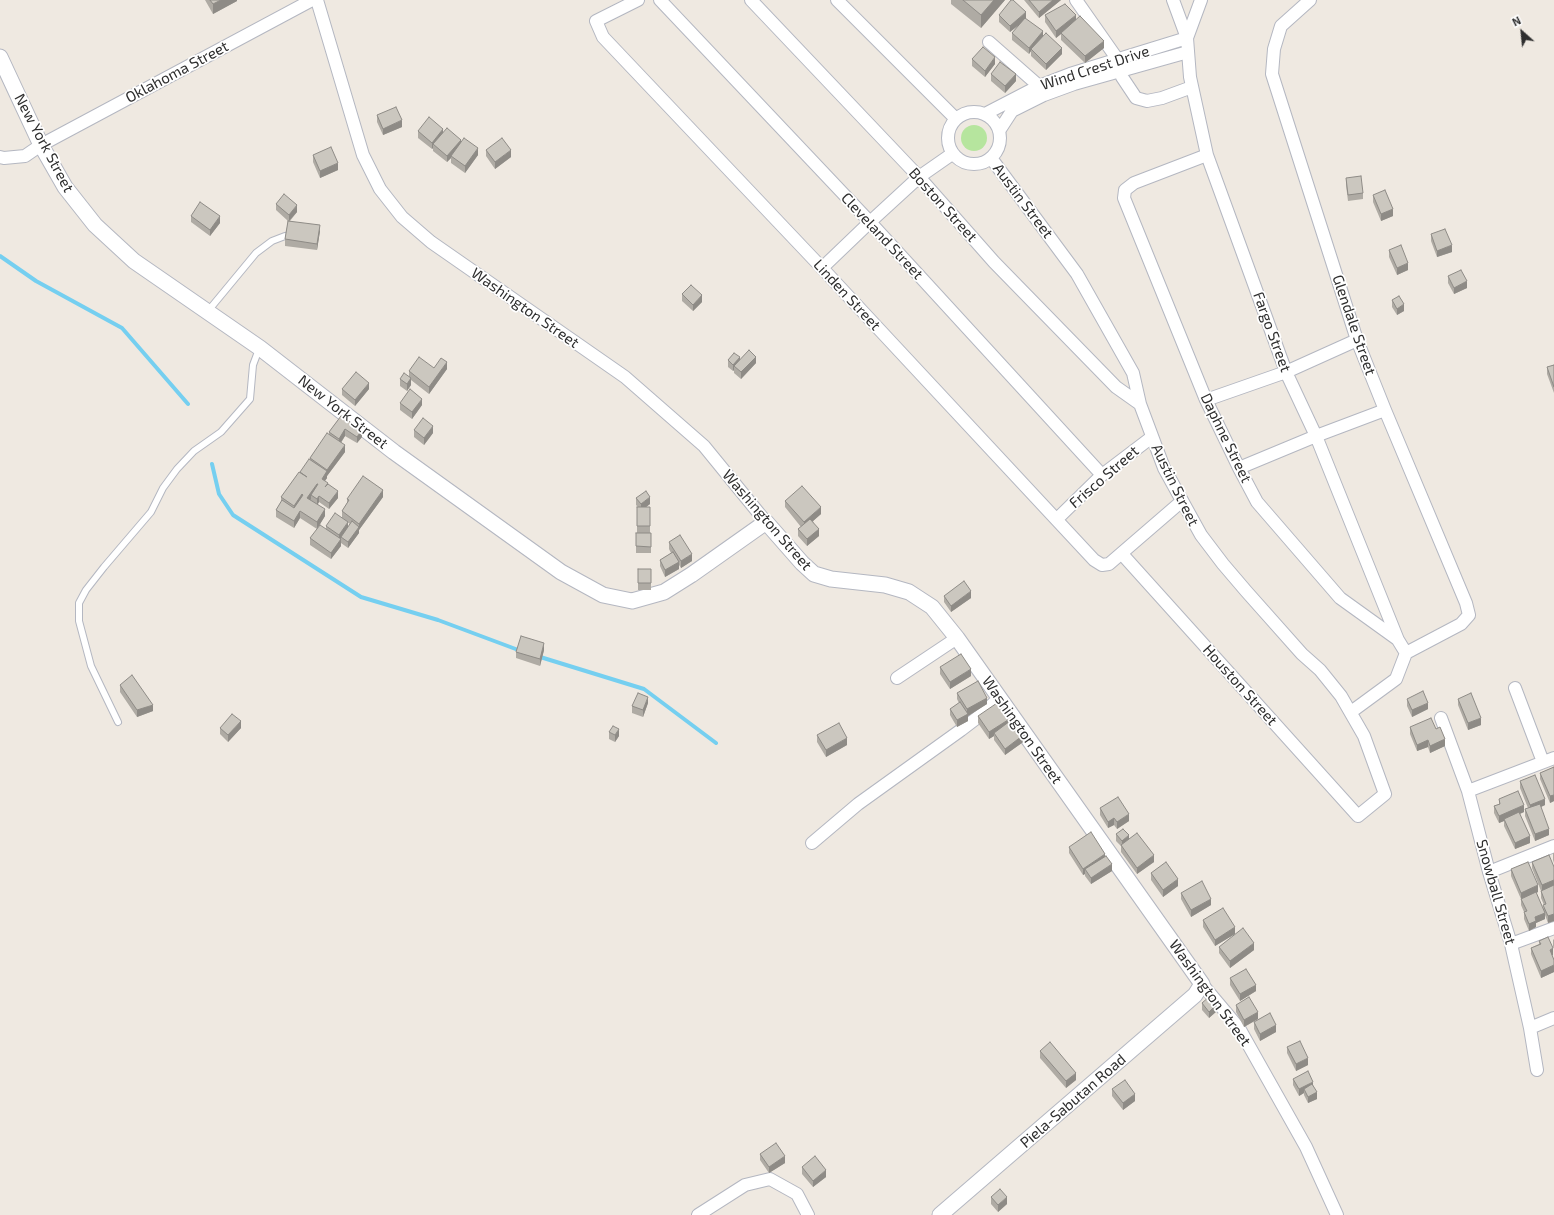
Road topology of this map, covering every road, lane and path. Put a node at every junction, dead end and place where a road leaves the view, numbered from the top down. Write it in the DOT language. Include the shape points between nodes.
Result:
graph roads {
  1 [pos="312,0"];
  2 [pos="317,0"];
  3 [pos="638,0"];
  4 [pos="660,0"];
  5 [pos="751,0"];
  6 [pos="837,0"];
  7 [pos="1076,0"];
  8 [pos="1173,0"];
  9 [pos="1201,0"];
  10 [pos="1308,0"];
  11 [pos="1187,38"];
  12 [pos="989,42"];
  13 [pos="1188,52"];
  14 [pos="0,57"];
  15 [pos="1120,65"];
  16 [pos="1039,86"];
  17 [pos="1192,87"];
  18 [pos="985,114"];
  19 [pos="956,119"];
  20 [pos="999,131"];
  21 [pos="41,145"];
  22 [pos="952,154"];
  23 [pos="1207,155"];
  24 [pos="0,157"];
  25 [pos="991,158"];
  26 [pos="919,178"];
  27 [pos="870,222"];
  28 [pos="285,236"];
  29 [pos="822,268"];
  30 [pos="208,311"];
  31 [pos="1358,340"];
  32 [pos="260,348"];
  33 [pos="1286,372"];
  34 [pos="1206,400"];
  35 [pos="1140,404"];
  36 [pos="1385,410"];
  37 [pos="1316,436"];
  38 [pos="1152,437"];
  39 [pos="1239,468"];
  40 [pos="1102,475"];
  41 [pos="1182,501"];
  42 [pos="1057,519"];
  43 [pos="766,522"];
  44 [pos="1122,554"];
  45 [pos="957,638"];
  46 [pos="1398,640"];
  47 [pos="1406,654"];
  48 [pos="897,678"];
  49 [pos="1515,688"];
  50 [pos="999,698"];
  51 [pos="1351,712"];
  52 [pos="1441,718"];
  53 [pos="118,722"];
  54 [pos="1549,760"];
  55 [pos="1468,790"];
  56 [pos="1385,794"];
  57 [pos="812,843"];
  58 [pos="1554,846"];
  59 [pos="1489,872"];
  60 [pos="1554,928"];
  61 [pos="1511,944"];
  62 [pos="1202,984"];
  63 [pos="1554,1018"];
  64 [pos="1530,1028"];
  65 [pos="1537,1070"];
  66 [pos="698,1215"];
  67 [pos="808,1215"];
  68 [pos="940,1215"];
  69 [pos="1337,1215"];
  1 -- 21 [label="street, Oklahoma Street"];
  2 -- 43 [label="street, Washington Street" via="363,155 380,189 402,217 431,242 625,377 704,446"];
  3 -- 29 [label="street, Linden Street" via="596,21 603,37"];
  4 -- 27 [label="street, Cleveland Street"];
  5 -- 26 [label="street, Boston Street"];
  6 -- 19 [label="street"];
  7 -- 15 [label="street"];
  8 -- 11 [label="street"];
  9 -- 11 [label="street, Fargo Street"];
  10 -- 31 [label="street, Glendale Street" via="1281,26 1274,49 1272,74"];
  11 -- 13 [label="street, Fargo Street"];
  11 -- 15 [label="street, Wind Crest Drive"];
  12 -- 16 [label="street"];
  13 -- 15 [label="street, Wind Crest Drive"];
  13 -- 17 [label="street, Fargo Street"];
  14 -- 21 [label="street, New York Street"];
  15 -- 16 [label="street, Wind Crest Drive" via="1070,74"];
  15 -- 17 [label="street" via="1122,77 1136,98 1147,101"];
  15 -- 20 [label="street, Wind Crest Drive" via="1012,111"];
  16 -- 18 [label="street, Wind Crest Drive"];
  17 -- 23 [label="street, Fargo Street"];
  18 -- 19 [label="street" via="969,112"];
  18 -- 20 [label="street" via="991,118"];
  19 -- 22 [label="street" via="951,125 947,140"];
  20 -- 25 [label="street" via="999,146"];
  21 -- 24 [label="street, Oklahoma Street" via="25,156"];
  21 -- 30 [label="street, New York Street" via="65,187 95,225 134,261"];
  22 -- 25 [label="street" via="958,160 971,164 983,163"];
  22 -- 26 [label="street"];
  23 -- 33 [label="street, Fargo Street"];
  23 -- 34 [label="street, Daphne Street" via="1134,183 1125,190 1124,198"];
  25 -- 35 [label="street, Austin Street" via="1077,274 1133,373"];
  26 -- 27 [label="street"];
  26 -- 35 [label="street, Boston Street" via="994,262 1116,387"];
  27 -- 29 [label="street"];
  27 -- 40 [label="street, Cleveland Street"];
  28 -- 30 [label="lane" via="272,241 256,253"];
  29 -- 42 [label="street, Linden Street"];
  30 -- 32 [label="street, New York Street"];
  31 -- 33 [label="street"];
  31 -- 36 [label="street, Glendale Street"];
  32 -- 43 [label="street, New York Street" via="394,452 554,568 603,595 632,601 664,592"];
  32 -- 53 [label="lane" via="253,365 250,399 221,432 194,451 177,469 163,488 151,512 104,567 79,603 79,621 91,666"];
  33 -- 34 [label="street"];
  33 -- 37 [label="street, Fargo Street"];
  34 -- 39 [label="street, Daphne Street"];
  35 -- 38 [label="street, Austin Street"];
  36 -- 37 [label="street"];
  36 -- 47 [label="street, Glendale Street" via="1466,602 1468,615 1461,624"];
  37 -- 39 [label="street"];
  37 -- 46 [label="street, Fargo Street"];
  38 -- 40 [label="street, Frisco Street"];
  38 -- 41 [label="street, Austin Street" via="1164,468"];
  39 -- 46 [label="street, Daphne Street" via="1257,502 1340,598"];
  40 -- 42 [label="street, Frisco Street"];
  41 -- 44 [label="street"];
  41 -- 51 [label="street, Austin Street" via="1201,535 1223,564 1302,654 1320,670"];
  42 -- 44 [label="street, Linden Street" via="1094,560 1102,565 1109,564"];
  43 -- 45 [label="street, Washington Street" via="802,564 814,574 831,579 885,585 909,592 932,607"];
  44 -- 56 [label="street, Houston Street" via="1358,816"];
  45 -- 48 [label="street"];
  45 -- 50 [label="street, Washington Street"];
  46 -- 47 [label="street, Fargo Street"];
  47 -- 51 [label="street" via="1396,679"];
  49 -- 54 [label="street"];
  50 -- 57 [label="street" via="982,714 858,804"];
  50 -- 62 [label="street, Washington Street"];
  51 -- 56 [label="street, Austin Street" via="1364,736"];
  52 -- 55 [label="street, Snowball Street"];
  54 -- 55 [label="street"];
  55 -- 59 [label="street, Snowball Street"];
  58 -- 59 [label="street"];
  59 -- 61 [label="street, Snowball Street"];
  60 -- 61 [label="street"];
  61 -- 64 [label="street, Snowball Street"];
  62 -- 68 [label="street, Piela-Sabutan Road" via="1195,996"];
  62 -- 69 [label="street, Washington Street" via="1239,1028 1306,1147"];
  63 -- 64 [label="street"];
  64 -- 65 [label="street, Snowball Street"];
  66 -- 67 [label="street" via="745,1185 770,1179 797,1194"];
}
